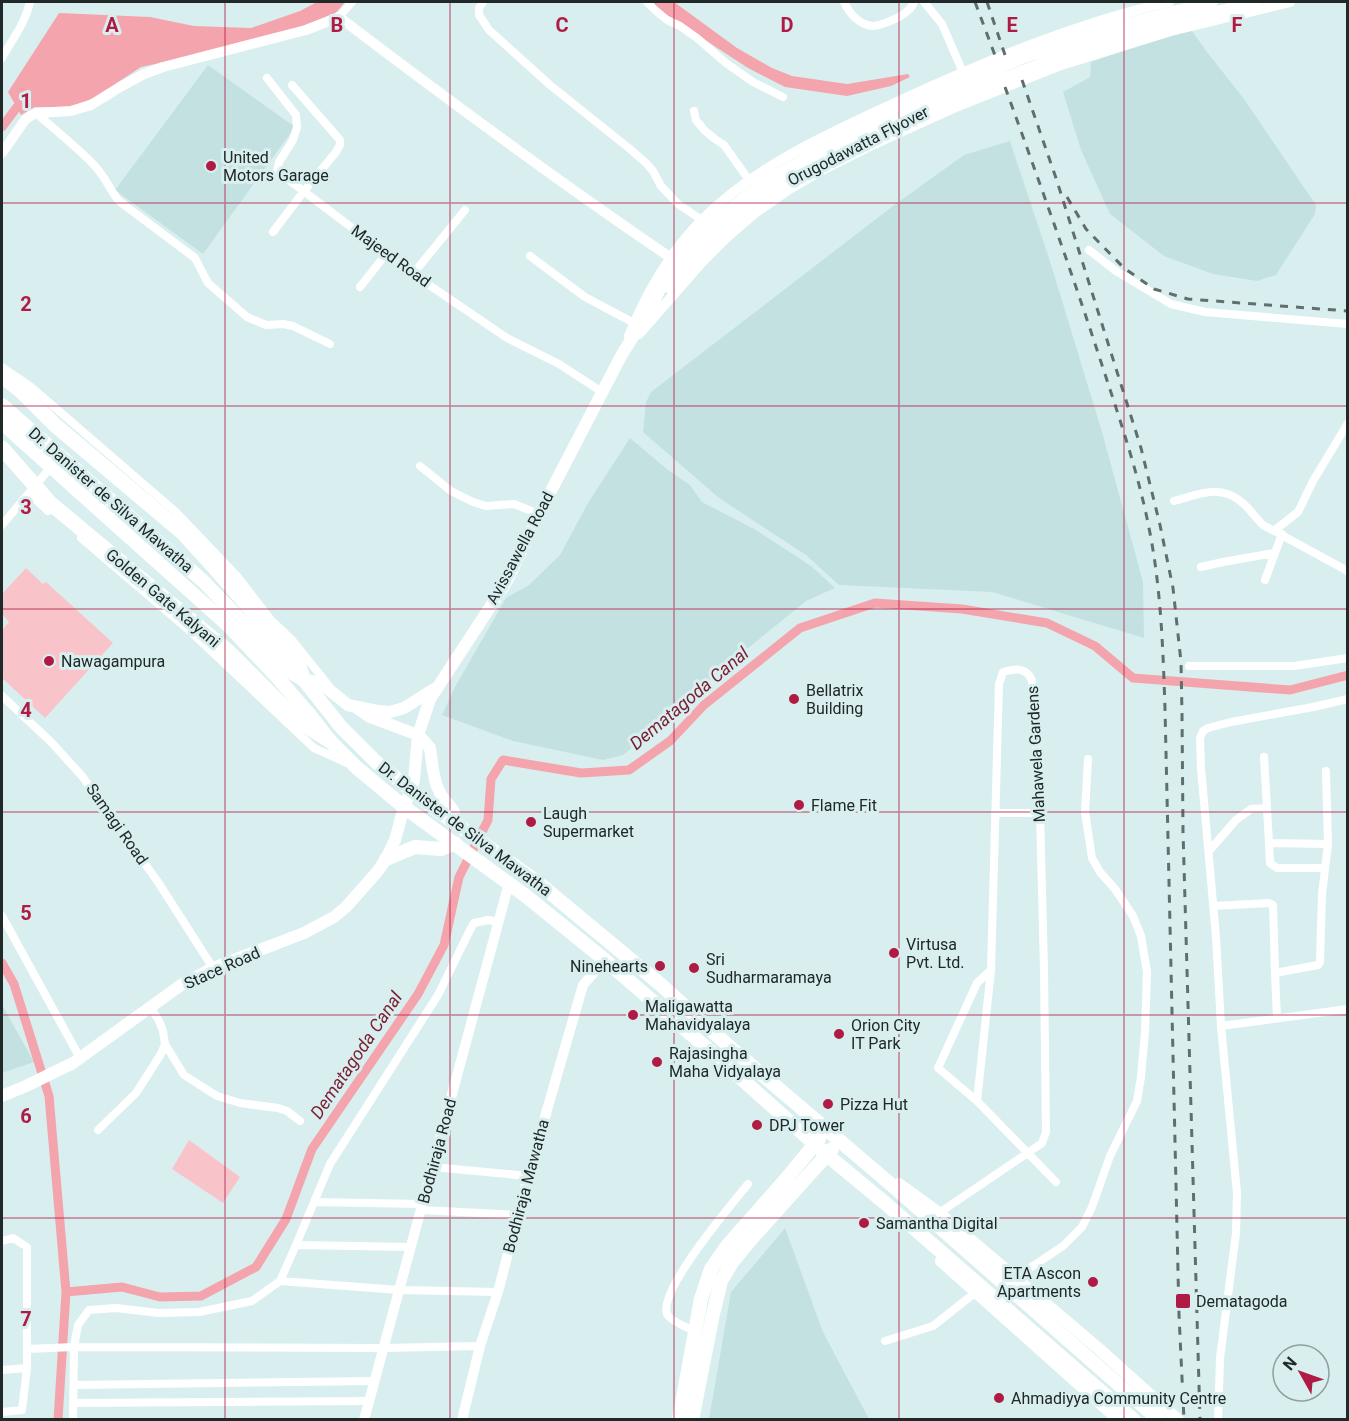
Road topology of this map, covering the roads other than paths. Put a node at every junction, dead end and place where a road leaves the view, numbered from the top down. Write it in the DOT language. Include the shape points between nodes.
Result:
graph roads {
  1 [pos="30,2"];
  2 [pos="352,2"];
  3 [pos="483,2"];
  4 [pos="647,2"];
  5 [pos="844,2"];
  6 [pos="914,2"];
  7 [pos="924,2"];
  8 [pos="1169,2"];
  9 [pos="1212,2"];
  10 [pos="1256,2"];
  11 [pos="1290,2"];
  12 [pos="339,17"];
  13 [pos="1049,37"];
  14 [pos="2,58"];
  15 [pos="1058,66"];
  16 [pos="964,73"];
  17 [pos="267,78"];
  18 [pos="292,85"];
  19 [pos="783,97"];
  20 [pos="975,99"];
  21 [pos="694,111"];
  22 [pos="36,113"];
  23 [pos="2,153"];
  24 [pos="749,180"];
  25 [pos="304,191"];
  26 [pos="465,210"];
  27 [pos="702,220"];
  28 [pos="273,232"];
  29 [pos="1089,250"];
  30 [pos="387,254"];
  31 [pos="530,256"];
  32 [pos="671,258"];
  33 [pos="413,274"];
  34 [pos="360,287"];
  35 [pos="649,311"];
  36 [pos="634,323"];
  37 [pos="1347,324"];
  38 [pos="330,344"];
  39 [pos="621,356"];
  40 [pos="2,367"];
  41 [pos="2,376"];
  42 [pos="602,392"];
  43 [pos="2,405"];
  44 [pos="2,423"];
  45 [pos="1347,423"];
  46 [pos="2,448"];
  47 [pos="420,466"];
  48 [pos="51,467"];
  49 [pos="29,493"];
  50 [pos="1174,501"];
  51 [pos="539,514"];
  52 [pos="2,525"];
  53 [pos="1279,532"];
  54 [pos="1274,553"];
  55 [pos="1201,567"];
  56 [pos="1346,569"];
  57 [pos="1265,580"];
  58 [pos="1347,658"];
  59 [pos="1189,666"];
  60 [pos="303,679"];
  61 [pos="439,685"];
  62 [pos="2,696"];
  63 [pos="339,698"];
  64 [pos="1347,699"];
  65 [pos="357,708"];
  66 [pos="418,735"];
  67 [pos="330,741"];
  68 [pos="1264,757"];
  69 [pos="1088,759"];
  70 [pos="356,767"];
  71 [pos="1326,771"];
  72 [pos="411,790"];
  73 [pos="404,807"];
  74 [pos="1267,808"];
  75 [pos="995,813"];
  76 [pos="1040,813"];
  77 [pos="463,828"];
  78 [pos="1269,843"];
  79 [pos="457,844"];
  80 [pos="1328,844"];
  81 [pos="1209,851"];
  82 [pos="386,859"];
  83 [pos="1324,868"];
  84 [pos="509,883"];
  85 [pos="1214,906"];
  86 [pos="2,916"];
  87 [pos="499,922"];
  88 [pos="605,960"];
  89 [pos="213,968"];
  90 [pos="991,970"];
  91 [pos="1275,973"];
  92 [pos="151,1008"];
  93 [pos="1347,1009"];
  94 [pos="1277,1018"];
  95 [pos="1221,1026"];
  96 [pos="165,1044"];
  97 [pos="80,1058"];
  98 [pos="2,1096"];
  99 [pos="976,1101"];
  100 [pos="300,1120"];
  101 [pos="98,1130"];
  102 [pos="826,1130"];
  103 [pos="839,1141"];
  104 [pos="815,1144"];
  105 [pos="851,1151"];
  106 [pos="1027,1153"];
  107 [pos="827,1155"];
  108 [pos="432,1167"];
  109 [pos="844,1169"];
  110 [pos="528,1176"];
  111 [pos="1056,1182"];
  112 [pos="748,1184"];
  113 [pos="314,1202"];
  114 [pos="422,1207"];
  115 [pos="939,1213"];
  116 [pos="518,1215"];
  117 [pos="2,1241"];
  118 [pos="296,1245"];
  119 [pos="411,1246"];
  120 [pos="1015,1278"];
  121 [pos="280,1281"];
  122 [pos="399,1290"];
  123 [pos="498,1292"];
  124 [pos="976,1292"];
  125 [pos="695,1331"];
  126 [pos="885,1341"];
  127 [pos="480,1346"];
  128 [pos="74,1347"];
  129 [pos="383,1348"];
  130 [pos="1099,1349"];
  131 [pos="27,1350"];
  132 [pos="27,1368"];
  133 [pos="2,1370"];
  134 [pos="1071,1377"];
  135 [pos="374,1381"];
  136 [pos="74,1385"];
  137 [pos="369,1401"];
  138 [pos="73,1402"];
  139 [pos="2,1412"];
  140 [pos="73,1419"];
  141 [pos="364,1419"];
  142 [pos="462,1419"];
  143 [pos="679,1419"];
  144 [pos="692,1419"];
  145 [pos="1119,1419"];
  146 [pos="1134,1419"];
  147 [pos="1159,1419"];
  148 [pos="1178,1419"];
  149 [pos="1218,1419"];
  1 -- 14 [label="street" via="21,27"];
  2 -- 12 [label="street"];
  3 -- 27 [label="street" via="479,15 489,30 630,149 678,204"];
  4 -- 19 [label="street" via="753,82"];
  5 -- 6 [label="street" via="860,21 874,26 904,14"];
  7 -- 16 [label="street" via="942,24"];
  8 -- 13 [label="street"];
  9 -- 35 [label="main road, Orugodawatta Flyover" via="1027,56 840,139 765,182 718,219 662,285"];
  10 -- 35 [label="main road, Orugodawatta Flyover" via="1090,45 949,100 845,150 746,209 695,258"];
  11 -- 15 [label="street" via="1171,31"];
  12 -- 22 [label="street" via="306,30 163,67 91,105 71,111"];
  12 -- 32 [label="street" via="449,101"];
  13 -- 15 [label="street"];
  13 -- 16 [label="street"];
  15 -- 20 [label="street"];
  16 -- 20 [label="street"];
  16 -- 24 [label="street" via="829,134"];
  17 -- 25 [label="street, Majeed Road" via="296,115 293,140 277,171"];
  18 -- 25 [label="street" via="340,140 336,152"];
  20 -- 39 [label="street" via="822,170 755,213 702,262"];
  21 -- 24 [label="street" via="696,120 724,145"];
  22 -- 23 [label="street" via="25,120"];
  22 -- 38 [label="street" via="96,166 119,201 195,258 208,283 247,317 266,325 293,326"];
  24 -- 27 [label="street"];
  25 -- 28 [label="street"];
  25 -- 30 [label="street, Majeed Road"];
  26 -- 33 [label="street"];
  27 -- 32 [label="street"];
  29 -- 37 [label="street" via="1171,304 1205,312"];
  30 -- 33 [label="street, Majeed Road"];
  30 -- 34 [label="street"];
  31 -- 36 [label="street" via="585,297"];
  32 -- 36 [label="street"];
  33 -- 42 [label="street, Majeed Road" via="507,338 559,364"];
  35 -- 39 [label="main road, Avissawella Road"];
  36 -- 39 [label="street"];
  39 -- 42 [label="main road, Avissawella Road"];
  40 -- 63 [label="street" via="30,386 176,512 237,576"];
  41 -- 60 [label="highway" via="183,533 299,666"];
  42 -- 51 [label="main road, Avissawella Road"];
  43 -- 60 [label="highway, Dr. Danister de Silva Mawatha" via="203,581 292,673"];
  44 -- 48 [label="highway, Dr. Danister de Silva Mawatha"];
  45 -- 53 [label="street" via="1298,512"];
  46 -- 67 [label="highway, Golden Gate Kalyani" via="50,503 229,652 297,720"];
  47 -- 51 [label="street" via="451,491 473,502 486,507 514,504"];
  48 -- 49 [label="street"];
  48 -- 67 [label="highway, Dr. Danister de Silva Mawatha" via="229,626"];
  49 -- 52 [label="street"];
  49 -- 70 [label="street" via="191,632 314,748"];
  50 -- 53 [label="street" via="1219,491 1244,505 1263,525"];
  51 -- 61 [label="main road, Avissawella Road" via="507,581"];
  53 -- 54 [label="street"];
  53 -- 56 [label="street"];
  54 -- 55 [label="street"];
  54 -- 57 [label="street"];
  58 -- 59 [label="street" via="1294,666"];
  60 -- 63 [label="main road" via="317,682"];
  60 -- 72 [label="highway, Dr. Danister de Silva Mawatha" via="353,740"];
  61 -- 65 [label="main road" via="390,712"];
  61 -- 66 [label="main road, Avissawella Road"];
  62 -- 89 [label="street, Samagi Road" via="82,776 158,882"];
  63 -- 65 [label="main road"];
  64 -- 81 [label="street" via="1203,731 1201,768"];
  65 -- 66 [label="main road"];
  66 -- 72 [label="main road, Avissawella Road"];
  66 -- 77 [label="main road" via="430,748 441,795"];
  67 -- 70 [label="highway, Dr. Danister de Silva Mawatha"];
  68 -- 74 [label="street"];
  69 -- 120 [label="street" via="1084,812 1092,858 1133,916 1141,936 1146,972 1141,1077 1137,1101 1082,1227 1063,1246"];
  70 -- 73 [label="highway, Dr. Danister de Silva Mawatha"];
  71 -- 80 [label="street"];
  72 -- 73 [label="main road, Avissawella Road"];
  72 -- 77 [label="highway, Dr. Danister de Silva Mawatha"];
  73 -- 79 [label="highway, Dr. Danister de Silva Mawatha"];
  73 -- 82 [label="main road, Stace Road"];
  74 -- 78 [label="street"];
  74 -- 81 [label="street" via="1251,809 1236,820"];
  75 -- 76 [label="street"];
  75 -- 76 [label="street, Mahawela Gardens" via="999,684 1003,672 1012,669 1022,669 1032,681"];
  75 -- 90 [label="street, Mahawela Gardens"];
  76 -- 106 [label="street, Mahawela Gardens" via="1046,1132 1042,1143"];
  77 -- 102 [label="highway, Dr. Danister de Silva Mawatha" via="536,881 660,984"];
  78 -- 80 [label="street"];
  78 -- 83 [label="street" via="1270,863 1277,868"];
  79 -- 82 [label="highway" via="441,849 415,847"];
  79 -- 84 [label="highway, Dr. Danister de Silva Mawatha"];
  80 -- 83 [label="street"];
  81 -- 85 [label="street"];
  82 -- 89 [label="main road, Stace Road" via="334,917 304,933"];
  83 -- 91 [label="street" via="1320,962"];
  84 -- 87 [label="street, Bodhiraja Road"];
  84 -- 88 [label="highway, Dr. Danister de Silva Mawatha"];
  85 -- 91 [label="street" via="1273,905"];
  85 -- 95 [label="street"];
  86 -- 97 [label="street"];
  87 -- 108 [label="street, Bodhiraja Road"];
  87 -- 113 [label="street" via="474,922 438,995 330,1164"];
  88 -- 104 [label="highway, Dr. Danister de Silva Mawatha"];
  88 -- 110 [label="street, Bodhiraja Mawatha" via="583,985"];
  89 -- 92 [label="main road, Stace Road"];
  90 -- 99 [label="street, Mahawela Gardens"];
  90 -- 99 [label="street" via="977,983 938,1068"];
  91 -- 94 [label="street"];
  92 -- 96 [label="street"];
  92 -- 97 [label="main road, Stace Road"];
  93 -- 94 [label="street"];
  94 -- 95 [label="street"];
  95 -- 149 [label="street" via="1237,1193 1236,1233 1220,1358"];
  96 -- 100 [label="street" via="184,1075 217,1096 278,1108"];
  96 -- 101 [label="street" via="136,1093"];
  97 -- 98 [label="main road, Stace Road"];
  99 -- 106 [label="street"];
  102 -- 103 [label="highway, Dr. Danister de Silva Mawatha"];
  102 -- 104 [label="highway"];
  103 -- 105 [label="highway, Dr. Danister de Silva Mawatha"];
  103 -- 107 [label="highway"];
  104 -- 107 [label="highway, Dr. Danister de Silva Mawatha"];
  104 -- 125 [label="highway" via="714,1263 705,1282"];
  105 -- 115 [label="main road"];
  105 -- 147 [label="highway, Dr. Danister de Silva Mawatha"];
  106 -- 111 [label="street"];
  106 -- 115 [label="street, Mahawela Gardens"];
  107 -- 109 [label="highway, Dr. Danister de Silva Mawatha"];
  107 -- 144 [label="highway" via="748,1243 721,1281"];
  108 -- 110 [label="street"];
  108 -- 114 [label="street, Bodhiraja Road"];
  109 -- 124 [label="main road"];
  109 -- 146 [label="highway, Dr. Danister de Silva Mawatha"];
  110 -- 116 [label="street, Bodhiraja Mawatha"];
  112 -- 125 [label="street" via="690,1257 667,1299 670,1318"];
  113 -- 114 [label="street"];
  113 -- 118 [label="street"];
  114 -- 116 [label="street"];
  114 -- 119 [label="street, Bodhiraja Road"];
  115 -- 120 [label="main road"];
  116 -- 123 [label="street, Bodhiraja Mawatha"];
  117 -- 131 [label="street" via="13,1239 27,1247"];
  118 -- 119 [label="street"];
  118 -- 121 [label="street"];
  119 -- 122 [label="street, Bodhiraja Road"];
  120 -- 130 [label="main road"];
  121 -- 122 [label="street"];
  121 -- 128 [label="street" via="252,1301 199,1312 116,1308 90,1311 78,1325"];
  122 -- 123 [label="street"];
  122 -- 129 [label="street, Bodhiraja Road"];
  123 -- 127 [label="street, Bodhiraja Mawatha"];
  124 -- 126 [label="street" via="933,1326"];
  124 -- 134 [label="main road"];
  125 -- 143 [label="highway"];
  127 -- 129 [label="street"];
  127 -- 142 [label="street, Bodhiraja Mawatha"];
  128 -- 129 [label="street"];
  128 -- 131 [label="street"];
  128 -- 136 [label="street"];
  129 -- 135 [label="street, Bodhiraja Road"];
  130 -- 134 [label="main road" via="1097,1368 1091,1377"];
  130 -- 148 [label="main road"];
  131 -- 132 [label="street"];
  132 -- 133 [label="street"];
  132 -- 139 [label="street" via="22,1410"];
  134 -- 145 [label="main road"];
  135 -- 136 [label="street"];
  135 -- 137 [label="street, Bodhiraja Road"];
  136 -- 138 [label="street"];
  137 -- 138 [label="street"];
  137 -- 141 [label="street, Bodhiraja Road"];
  138 -- 140 [label="street"];
}
